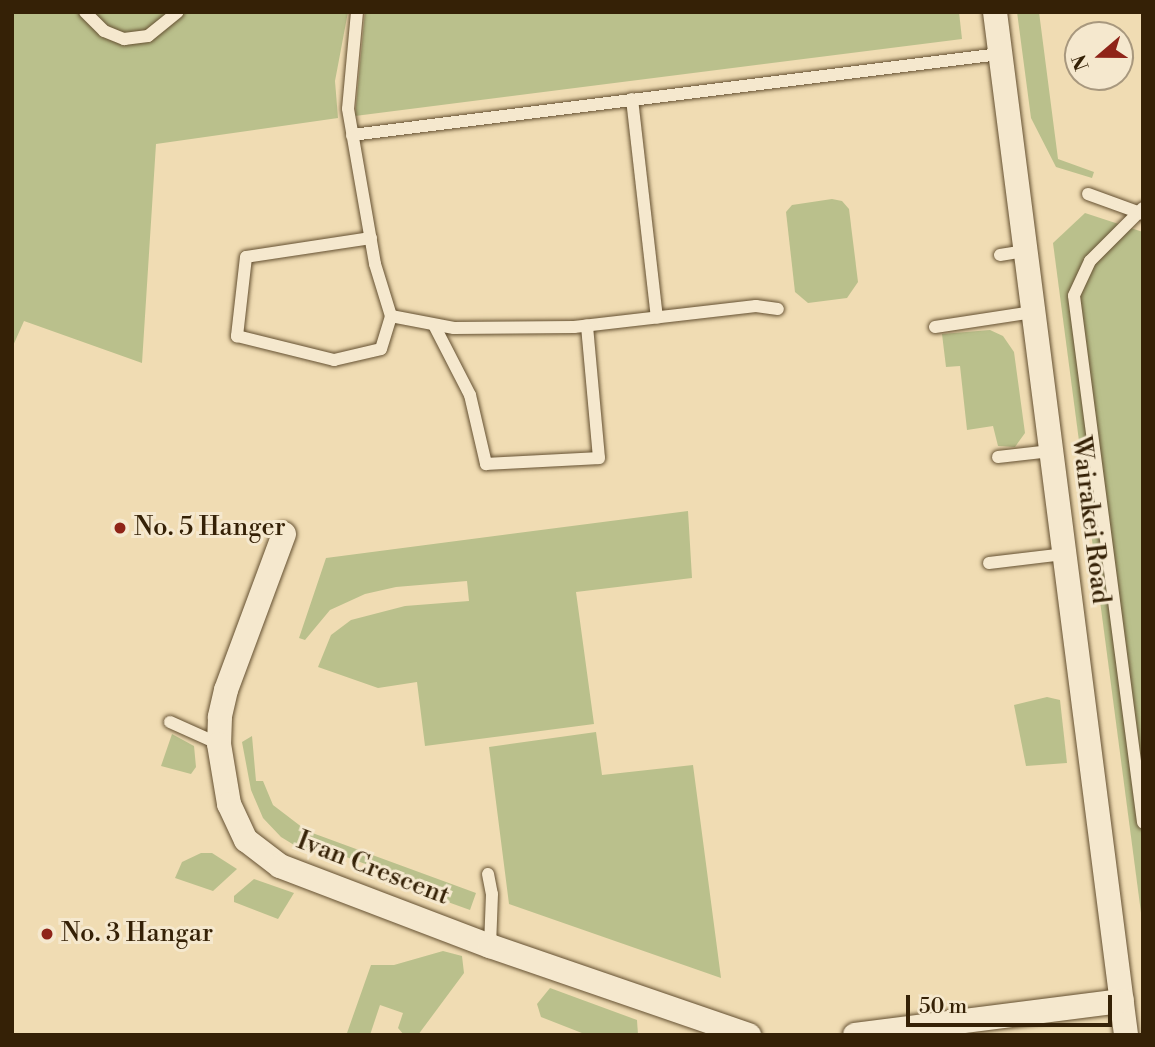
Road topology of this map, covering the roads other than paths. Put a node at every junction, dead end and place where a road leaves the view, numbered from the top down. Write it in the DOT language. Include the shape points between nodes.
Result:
graph roads {
  1 [pos="85,12"];
  2 [pos="178,12"];
  3 [pos="356,12"];
  4 [pos="995,12"];
  5 [pos="1000,54"];
  6 [pos="632,99"];
  7 [pos="352,135"];
  8 [pos="1088,194"];
  9 [pos="1142,212"];
  10 [pos="371,238"];
  11 [pos="1026,251"];
  12 [pos="1000,255"];
  13 [pos="778,309"];
  14 [pos="1033,312"];
  15 [pos="391,316"];
  16 [pos="657,318"];
  17 [pos="434,325"];
  18 [pos="587,326"];
  19 [pos="935,327"];
  20 [pos="1051,451"];
  21 [pos="998,457"];
  22 [pos="284,534"];
  23 [pos="1065,554"];
  24 [pos="989,563"];
  25 [pos="170,722"];
  26 [pos="219,744"];
  27 [pos="1143,822"];
  28 [pos="488,874"];
  29 [pos="490,946"];
  30 [pos="1122,1001"];
  31 [pos="749,1035"];
  32 [pos="855,1035"];
  33 [pos="1126,1035"];
  1 -- 2 [label="lane" via="104,31 124,38 148,36"];
  3 -- 7 [label="lane" via="348,75"];
  4 -- 5 [label="street, Wairakei Road"];
  5 -- 6 [label="lane"];
  5 -- 11 [label="street, Wairakei Road"];
  6 -- 7 [label="lane"];
  6 -- 16 [label="lane"];
  7 -- 10 [label="lane"];
  8 -- 9 [label="lane"];
  9 -- 27 [label="lane" via="1090,261 1074,296"];
  10 -- 15 [label="lane"];
  10 -- 15 [label="lane" via="246,257 237,336 334,360 381,349"];
  11 -- 12 [label="lane"];
  11 -- 14 [label="street, Wairakei Road"];
  13 -- 16 [label="lane" via="756,306"];
  14 -- 19 [label="lane"];
  14 -- 20 [label="street, Wairakei Road"];
  15 -- 17 [label="lane"];
  16 -- 18 [label="lane"];
  17 -- 18 [label="lane"];
  17 -- 18 [label="lane" via="470,395 486,464 599,458"];
  20 -- 21 [label="lane"];
  20 -- 23 [label="street, Wairakei Road"];
  22 -- 26 [label="street, Ivan Crescent" via="226,690"];
  23 -- 24 [label="lane"];
  23 -- 30 [label="street, Wairakei Road"];
  25 -- 26 [label="lane"];
  26 -- 29 [label="street, Ivan Crescent" via="235,823 264,856"];
  28 -- 29 [label="lane"];
  29 -- 31 [label="street, Ivan Crescent"];
  30 -- 32 [label="street"];
  30 -- 33 [label="street, Wairakei Road"];
}
